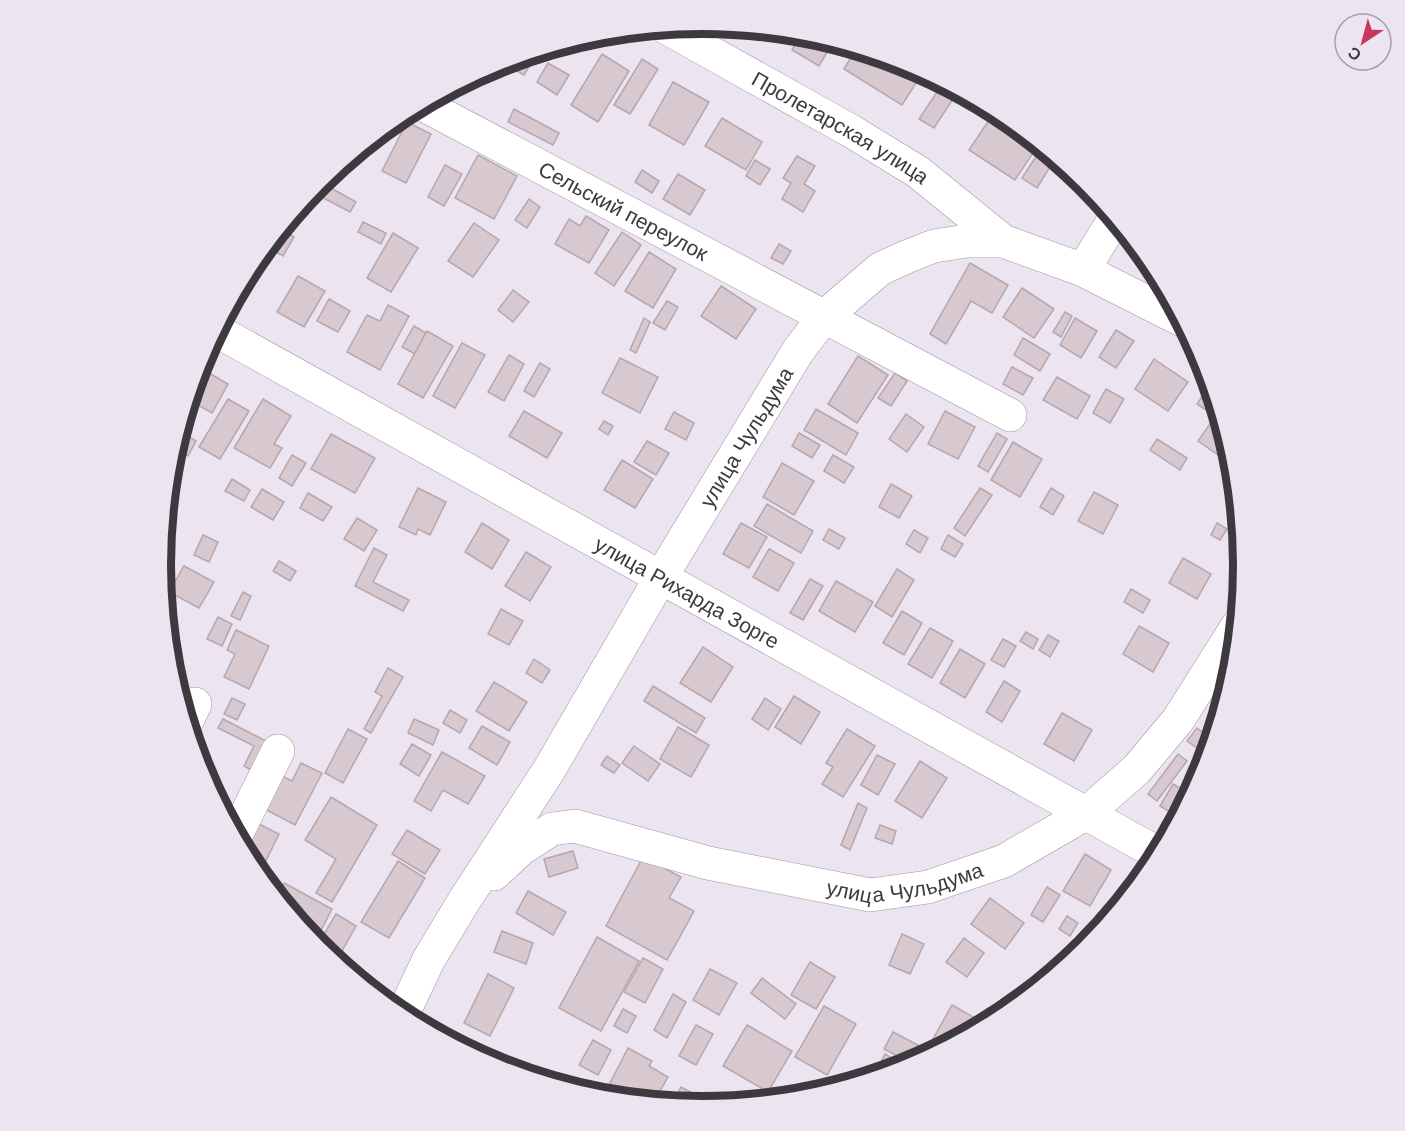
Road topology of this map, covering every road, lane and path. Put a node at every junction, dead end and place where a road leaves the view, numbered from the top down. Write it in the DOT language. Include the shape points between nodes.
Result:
graph roads {
  1 [pos="682,35"];
  2 [pos="432,109"];
  3 [pos="1111,226"];
  4 [pos="1003,241"];
  5 [pos="1083,270"];
  6 [pos="1170,315"];
  7 [pos="824,317"];
  8 [pos="224,335"];
  9 [pos="1010,415"];
  10 [pos="661,577"];
  11 [pos="1228,641"];
  12 [pos="278,751"];
  13 [pos="549,770"];
  14 [pos="1087,813"];
  15 [pos="240,826"];
  16 [pos="575,826"];
  17 [pos="1151,849"];
  18 [pos="464,901"];
  19 [pos="406,1007"];
  1 -- 4 [label="street, Пролетарская улица" via="918,172"];
  2 -- 7 [label="street, Сельский переулок"];
  3 -- 5 [label="street"];
  4 -- 5 [label="street, улица Чульдума"];
  4 -- 7 [label="street, улица Чульдума" via="934,246 906,257 880,269"];
  5 -- 6 [label="street, улица Чульдума"];
  7 -- 9 [label="street, Сельский переулок"];
  7 -- 10 [label="street, улица Чульдума" via="798,351"];
  8 -- 10 [label="street, улица Рихарда Зорге"];
  10 -- 13 [label="street, улица Чульдума"];
  10 -- 14 [label="street, улица Рихарда Зорге"];
  11 -- 14 [label="street, улица Чульдума" via="1178,720 1137,769"];
  12 -- 15 [label="street"];
  13 -- 16 [label="street" via="552,794 560,811"];
  13 -- 18 [label="street, улица Чульдума"];
  14 -- 16 [label="street, улица Чульдума" via="1004,861 928,887 870,895 708,863"];
  14 -- 17 [label="street, улица Рихарда Зорге"];
  16 -- 18 [label="street, улица Чульдума" via="552,829 521,849"];
  18 -- 19 [label="street, улица Чульдума"];
}
